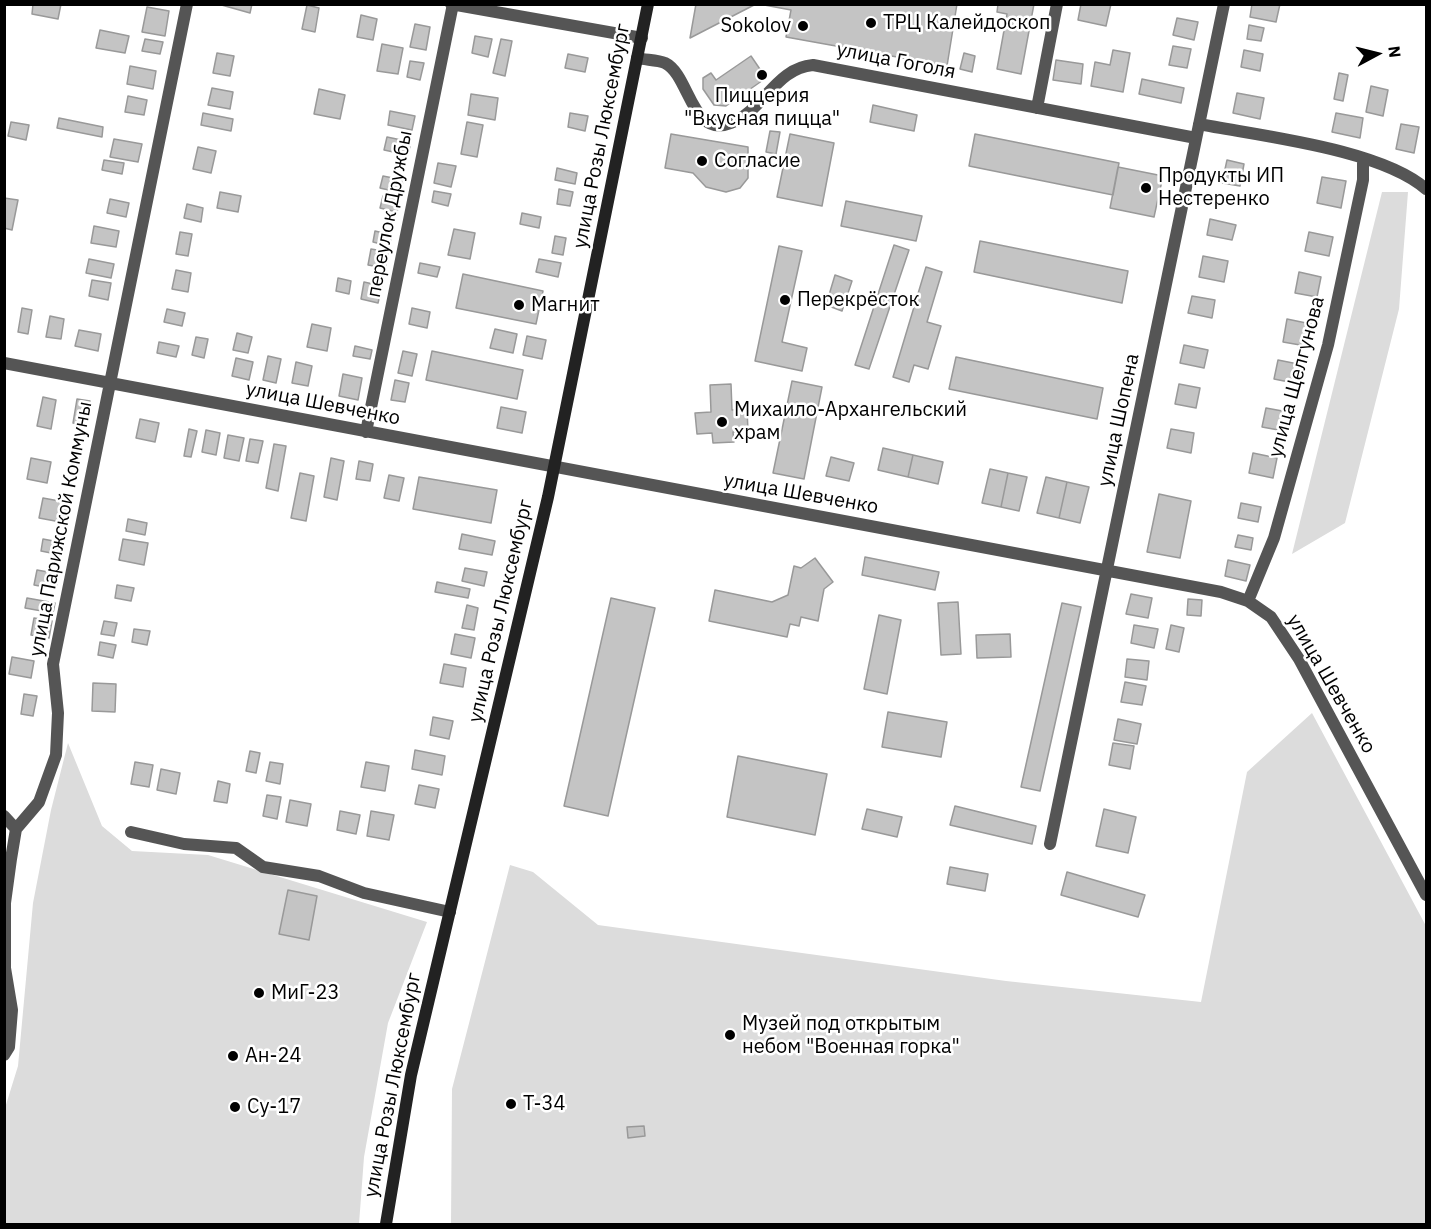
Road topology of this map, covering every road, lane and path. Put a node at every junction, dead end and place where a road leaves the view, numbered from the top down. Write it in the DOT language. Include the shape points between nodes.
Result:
graph roads {
  1 [pos="187,4"];
  2 [pos="648,4"];
  3 [pos="1057,4"];
  4 [pos="1224,4"];
  5 [pos="452,5"];
  6 [pos="642,39"];
  7 [pos="638,58"];
  8 [pos="1037,108"];
  9 [pos="1199,124"];
  10 [pos="1196,138"];
  11 [pos="1363,158"];
  12 [pos="1426,189"];
  13 [pos="4,363"];
  14 [pos="110,383"];
  15 [pos="366,432"];
  16 [pos="554,468"];
  17 [pos="1108,570"];
  18 [pos="1248,600"];
  19 [pos="4,816"];
  20 [pos="16,829"];
  21 [pos="131,832"];
  22 [pos="1050,844"];
  23 [pos="1426,895"];
  24 [pos="450,912"];
  25 [pos="4,1054"];
  26 [pos="386,1224"];
  1 -- 14 [label="street, улица Парижской Коммуны"];
  2 -- 6 [label="main road, улица Розы Люксембург"];
  3 -- 8 [label="street"];
  4 -- 9 [label="street, улица Шопена"];
  5 -- 6 [label="street"];
  5 -- 15 [label="street, переулок Дружбы"];
  6 -- 7 [label="main road, улица Розы Люксембург"];
  7 -- 8 [label="street, улица Гоголя" via="665,63 679,76 700,116 712,123 730,124 790,71 813,65"];
  7 -- 16 [label="main road, улица Розы Люксембург"];
  8 -- 10 [label="street, улица Гоголя"];
  9 -- 10 [label="street, улица Шопена"];
  9 -- 11 [label="street"];
  10 -- 17 [label="street, улица Шопена"];
  11 -- 12 [label="street" via="1401,173"];
  11 -- 18 [label="street, улица Щелгунова" via="1364,180 1328,345 1274,538"];
  13 -- 14 [label="street, улица Шевченко"];
  14 -- 15 [label="street, улица Шевченко"];
  14 -- 20 [label="street, улица Парижской Коммуны" via="53,664 58,713 56,755 39,802"];
  15 -- 16 [label="street, улица Шевченко"];
  16 -- 17 [label="street, улица Шевченко"];
  16 -- 24 [label="main road, улица Розы Люксембург"];
  17 -- 18 [label="street, улица Шевченко"];
  17 -- 22 [label="street, улица Шопена"];
  18 -- 23 [label="street, улица Шевченко" via="1271,617 1299,658"];
  19 -- 20 [label="street"];
  20 -- 25 [label="street" via="5,903 5,968 12,1010 9,1047"];
  21 -- 24 [label="street" via="184,844 236,849 263,867 319,876 364,893"];
  24 -- 26 [label="main road, улица Розы Люксембург" via="411,1075"];
}
